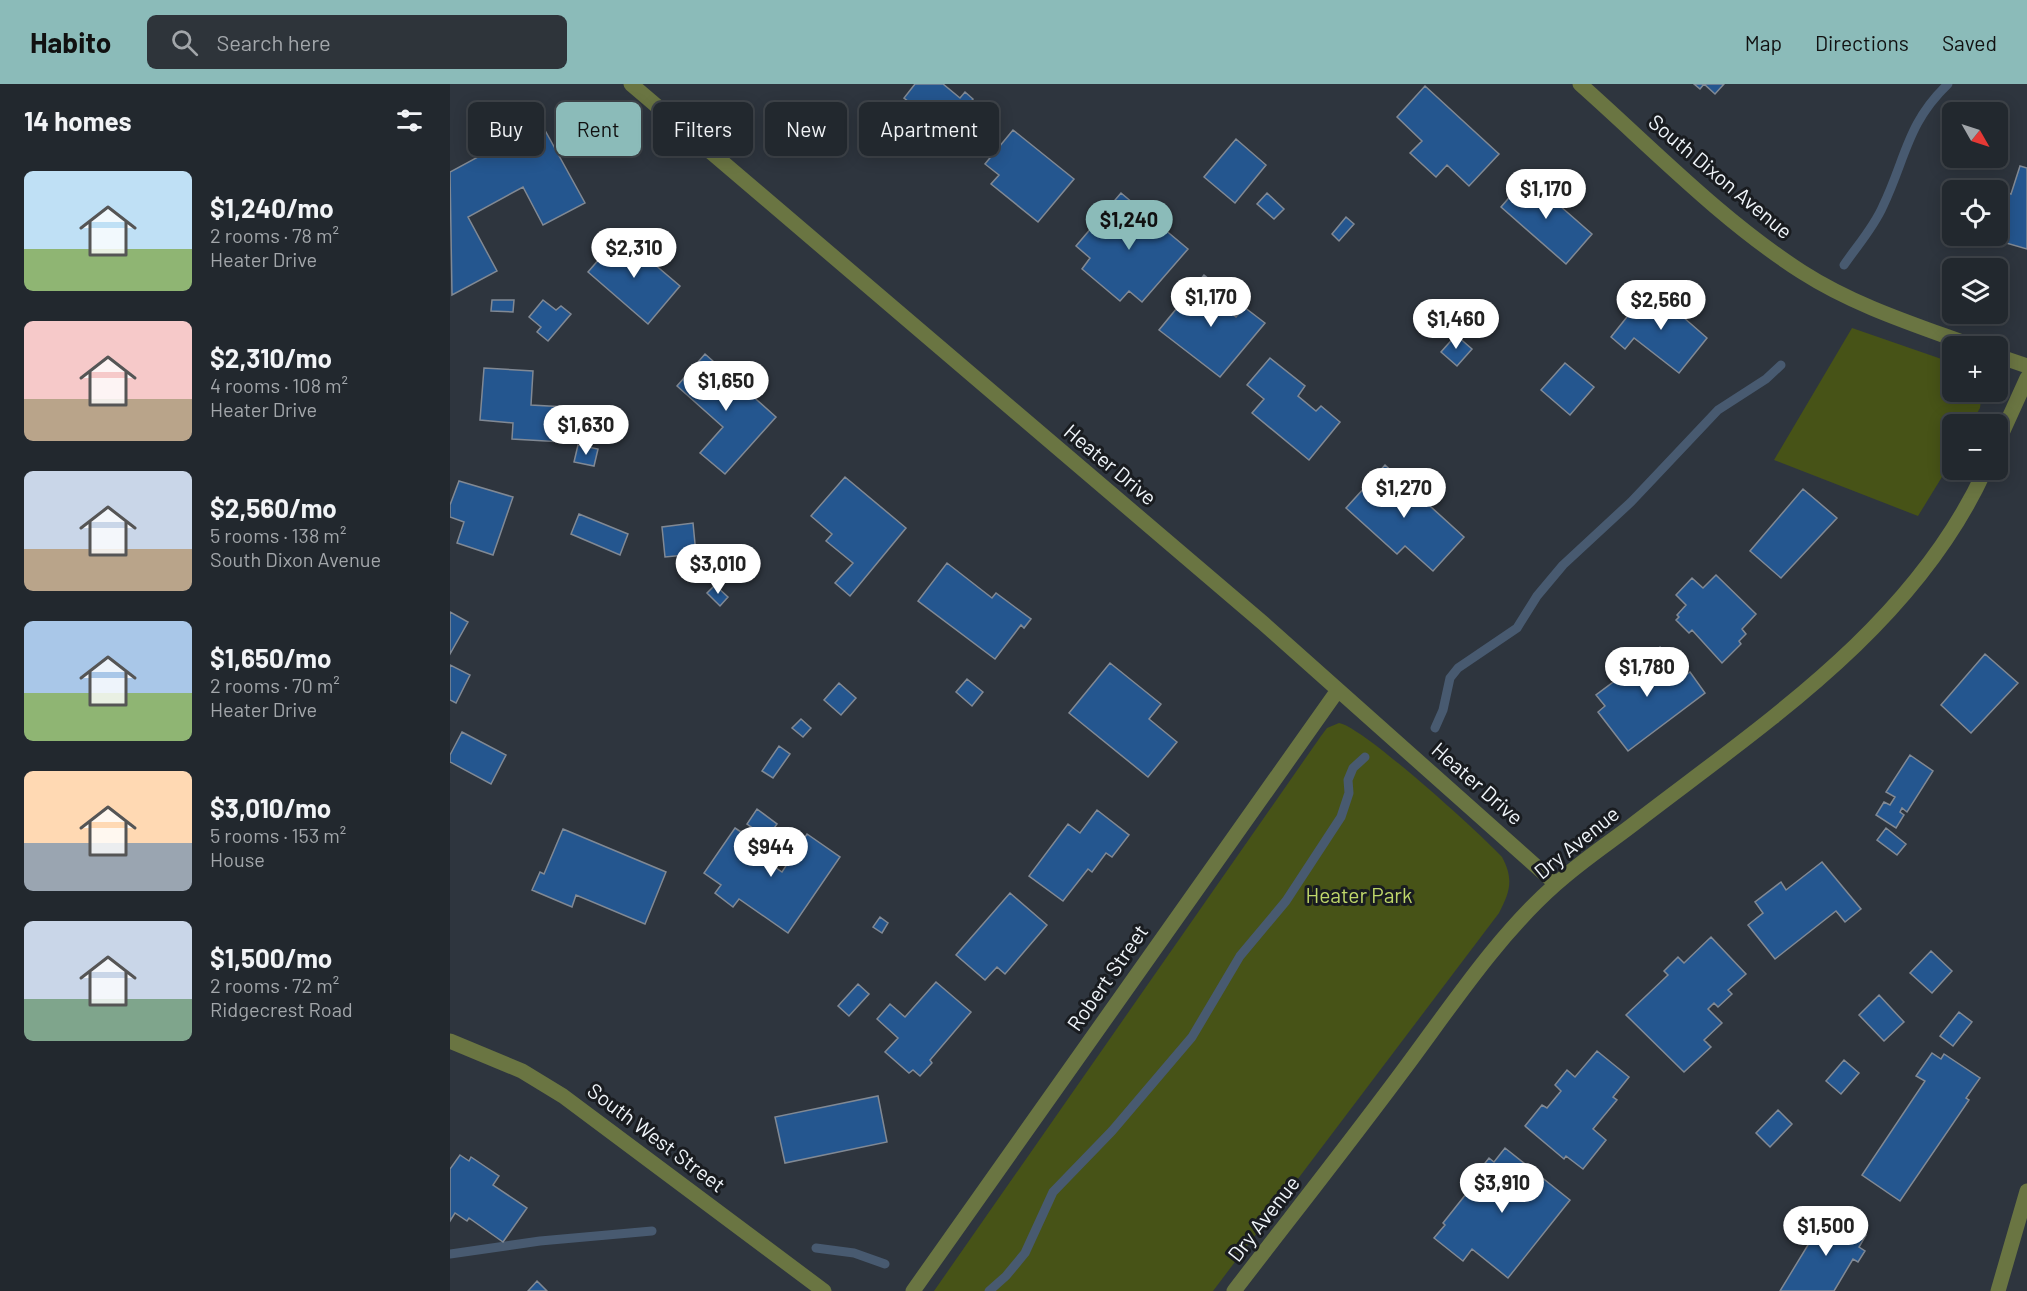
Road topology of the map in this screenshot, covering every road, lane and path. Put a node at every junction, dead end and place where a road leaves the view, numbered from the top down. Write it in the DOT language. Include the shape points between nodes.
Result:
graph roads {
  1 [pos="631,84"];
  2 [pos="1580,84"];
  3 [pos="1946,336"];
  4 [pos="2008,359"];
  5 [pos="2027,366"];
  6 [pos="2027,378"];
  7 [pos="2008,420"];
  8 [pos="1980,480"];
  9 [pos="1338,690"];
  10 [pos="1556,884"];
  11 [pos="450,1041"];
  12 [pos="2027,1191"];
  13 [pos="824,1291"];
  14 [pos="913,1291"];
  15 [pos="1234,1291"];
  16 [pos="1998,1291"];
  1 -- 9 [label="street, Heater Drive"];
  2 -- 3 [label="street, South Dixon Avenue" via="1741,228 1803,273 1873,309"];
  4 -- 5 [label="street"];
  6 -- 7 [label="street"];
  8 -- 10 [label="street, Dry Avenue" via="1928,565 1863,639 1759,727"];
  9 -- 10 [label="street, Heater Drive"];
  9 -- 14 [label="street, Robert Street"];
  10 -- 15 [label="street, Dry Avenue" via="1458,996"];
  11 -- 13 [label="street, South West Street" via="522,1071 563,1096"];
  12 -- 16 [label="street"];
}
